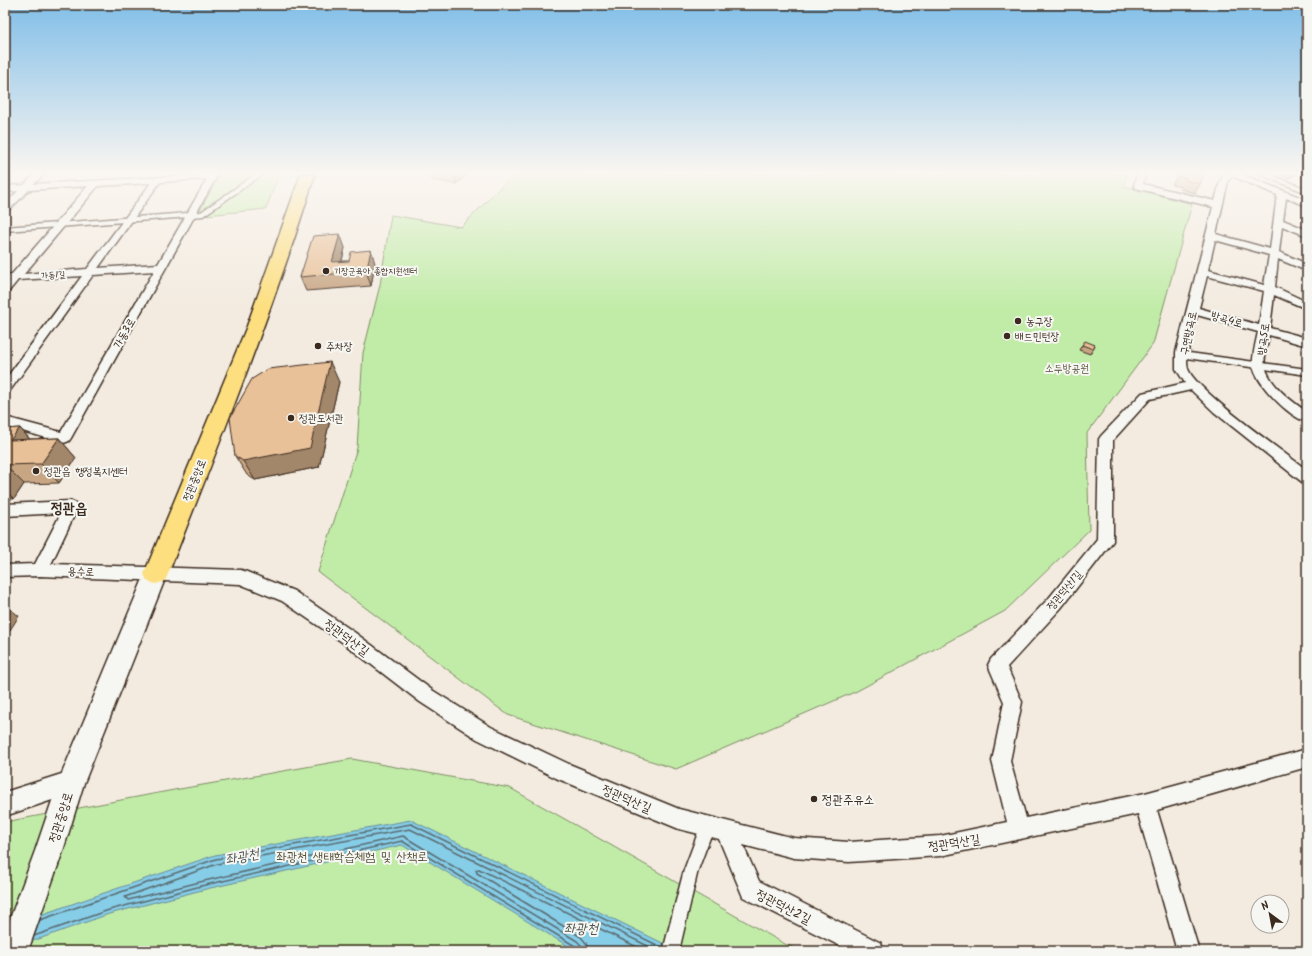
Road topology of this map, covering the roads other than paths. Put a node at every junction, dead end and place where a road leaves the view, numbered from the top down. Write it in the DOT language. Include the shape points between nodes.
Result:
graph roads {
  1 [pos="65,219"];
  2 [pos="145,219"];
  3 [pos="189,219"];
  4 [pos="294,219"];
  5 [pos="1215,219"];
  6 [pos="128,220"];
  7 [pos="1278,221"];
  8 [pos="60,225"];
  9 [pos="5,229"];
  10 [pos="1307,233"];
  11 [pos="1211,236"];
  12 [pos="1274,254"];
  13 [pos="162,267"];
  14 [pos="1307,268"];
  15 [pos="90,272"];
  16 [pos="1203,272"];
  17 [pos="10,278"];
  18 [pos="5,289"];
  19 [pos="1270,289"];
  20 [pos="1307,306"];
  21 [pos="1193,310"];
  22 [pos="1264,330"];
  23 [pos="1307,342"];
  24 [pos="1182,355"];
  25 [pos="1259,365"];
  26 [pos="1307,372"];
  27 [pos="1193,385"];
  28 [pos="5,389"];
  29 [pos="1307,418"];
  30 [pos="5,421"];
  31 [pos="1307,478"];
  32 [pos="5,510"];
  33 [pos="40,570"];
  34 [pos="5,571"];
  35 [pos="156,574"];
  36 [pos="1307,758"];
  37 [pos="71,783"];
  38 [pos="1146,803"];
  39 [pos="5,804"];
  40 [pos="716,829"];
  41 [pos="1019,830"];
  42 [pos="1185,942"];
  43 [pos="13,951"];
  44 [pos="671,951"];
  45 [pos="873,951"];
  1 -- 8 [label="street, 가동1길"];
  2 -- 6 [label="street"];
  3 -- 13 [label="street, 가동3로"];
  4 -- 35 [label="highway, 정관중앙로" via="248,343"];
  5 -- 11 [label="street, 구연방곡로"];
  6 -- 8 [label="street"];
  6 -- 15 [label="street, 가동1길"];
  7 -- 10 [label="street"];
  7 -- 12 [label="street, 방곡5로"];
  8 -- 9 [label="street"];
  8 -- 17 [label="street, 가동1길"];
  11 -- 12 [label="street"];
  11 -- 16 [label="street, 구연방곡로"];
  12 -- 14 [label="street"];
  12 -- 19 [label="street, 방곡5로"];
  13 -- 15 [label="street, 가동1길"];
  13 -- 30 [label="street, 가동3로" via="64,438"];
  15 -- 17 [label="street, 가동1길"];
  15 -- 28 [label="street, 가동1길"];
  16 -- 19 [label="street"];
  16 -- 21 [label="street, 구연방곡로"];
  17 -- 18 [label="street, 가동1길"];
  19 -- 20 [label="street"];
  19 -- 22 [label="street, 방곡5로"];
  21 -- 22 [label="street, 방곡4로"];
  21 -- 24 [label="street, 구연방곡로"];
  22 -- 23 [label="street, 방곡4로"];
  22 -- 25 [label="street, 방곡5로"];
  24 -- 25 [label="street"];
  24 -- 27 [label="street, 구연방곡로" via="1182,369"];
  25 -- 26 [label="street"];
  25 -- 29 [label="street, 방곡5로" via="1263,375 1282,400"];
  27 -- 31 [label="street, 구연방곡로" via="1219,409"];
  27 -- 41 [label="street, 정관덕산1길" via="1146,396 1106,439 1105,541 1055,603 996,665 1013,702 1001,761"];
  32 -- 33 [label="street" via="71,507"];
  33 -- 34 [label="street, 용수로"];
  33 -- 35 [label="street, 용수로"];
  35 -- 37 [label="main road, 정관중앙로"];
  35 -- 40 [label="street, 정관덕산길" via="241,577 288,596 348,637 426,696 484,733 578,777 679,819"];
  36 -- 38 [label="street, 정관덕산길"];
  37 -- 39 [label="street, 정관중앙로"];
  37 -- 43 [label="main road, 정관중앙로"];
  38 -- 41 [label="street, 정관덕산길"];
  38 -- 42 [label="street"];
  40 -- 41 [label="street, 정관덕산길" via="794,848 849,852 940,846"];
  40 -- 44 [label="street" via="691,870"];
  40 -- 45 [label="street, 정관덕산2길" via="750,889"];
}
